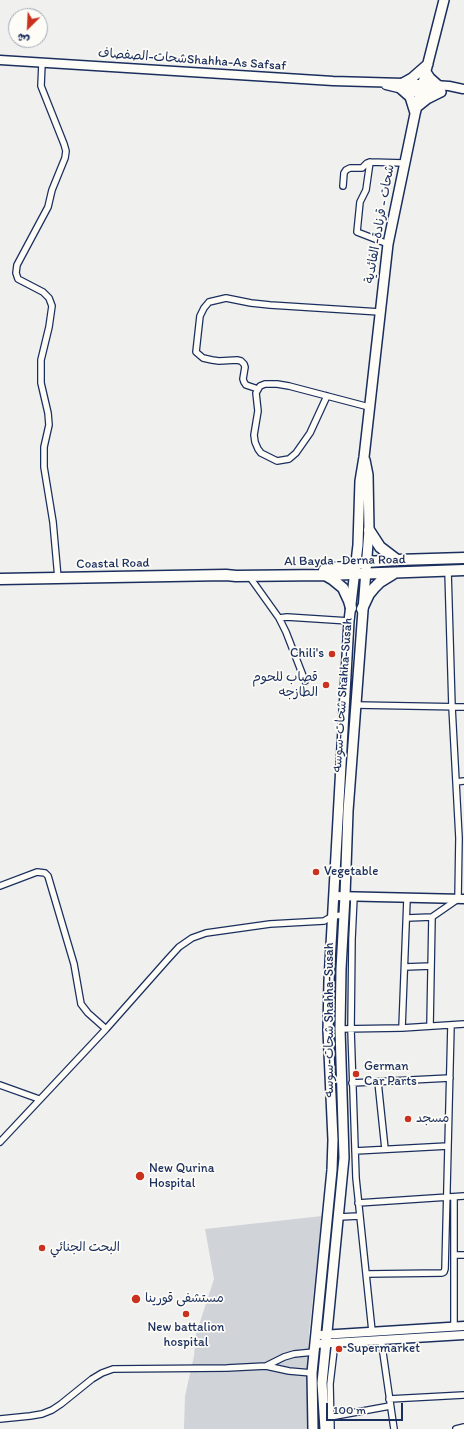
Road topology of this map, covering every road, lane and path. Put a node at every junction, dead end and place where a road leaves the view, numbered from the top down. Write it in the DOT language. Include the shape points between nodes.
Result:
graph roads {
  1 [pos="444,0"];
  2 [pos="0,60"];
  3 [pos="42,63"];
  4 [pos="427,68"];
  5 [pos="402,86"];
  6 [pos="422,88"];
  7 [pos="440,89"];
  8 [pos="463,89"];
  9 [pos="416,110"];
  10 [pos="370,162"];
  11 [pos="404,163"];
  12 [pos="343,186"];
  13 [pos="388,244"];
  14 [pos="380,312"];
  15 [pos="258,389"];
  16 [pos="327,396"];
  17 [pos="369,407"];
  18 [pos="364,457"];
  19 [pos="369,530"];
  20 [pos="464,558"];
  21 [pos="397,560"];
  22 [pos="367,562"];
  23 [pos="355,569"];
  24 [pos="464,570"];
  25 [pos="448,571"];
  26 [pos="366,574"];
  27 [pos="394,574"];
  28 [pos="226,575"];
  29 [pos="325,575"];
  30 [pos="249,576"];
  31 [pos="58,578"];
  32 [pos="0,579"];
  33 [pos="351,608"];
  34 [pos="362,609"];
  35 [pos="279,618"];
  36 [pos="349,621"];
  37 [pos="305,681"];
  38 [pos="356,705"];
  39 [pos="452,707"];
  40 [pos="464,707"];
  41 [pos="464,781"];
  42 [pos="456,782"];
  43 [pos="461,821"];
  44 [pos="461,856"];
  45 [pos="0,886"];
  46 [pos="334,896"];
  47 [pos="350,897"];
  48 [pos="407,899"];
  49 [pos="461,899"];
  50 [pos="343,915"];
  51 [pos="333,916"];
  52 [pos="432,917"];
  53 [pos="407,918"];
  54 [pos="431,966"];
  55 [pos="405,967"];
  56 [pos="452,1024"];
  57 [pos="464,1024"];
  58 [pos="430,1026"];
  59 [pos="402,1028"];
  60 [pos="106,1029"];
  61 [pos="340,1030"];
  62 [pos="351,1030"];
  63 [pos="450,1078"];
  64 [pos="378,1082"];
  65 [pos="352,1083"];
  66 [pos="0,1085"];
  67 [pos="39,1099"];
  68 [pos="0,1142"];
  69 [pos="448,1146"];
  70 [pos="385,1149"];
  71 [pos="355,1151"];
  72 [pos="464,1196"];
  73 [pos="447,1197"];
  74 [pos="454,1197"];
  75 [pos="358,1203"];
  76 [pos="359,1216"];
  77 [pos="339,1217"];
  78 [pos="454,1255"];
  79 [pos="464,1255"];
  80 [pos="367,1274"];
  81 [pos="454,1326"];
  82 [pos="464,1326"];
  83 [pos="372,1331"];
  84 [pos="464,1335"];
  85 [pos="380,1339"];
  86 [pos="329,1340"];
  87 [pos="315,1344"];
  88 [pos="266,1366"];
  89 [pos="312,1373"];
  90 [pos="464,1394"];
  91 [pos="389,1399"];
  92 [pos="390,1406"];
  93 [pos="330,1417"];
  94 [pos="0,1419"];
  95 [pos="464,1427"];
  96 [pos="312,1429"];
  97 [pos="325,1429"];
  98 [pos="332,1429"];
  99 [pos="394,1429"];
  100 [pos="456,1429"];
  1 -- 4 [label="main road, شحات - قرنادة- الفائدية"];
  2 -- 3 [label="main road, شحات-الصفصافShahha-As Safsaf"];
  3 -- 5 [label="main road, شحات-الصفصافShahha-As Safsaf"];
  3 -- 31 [label="street" via="41,86 66,151 48,207 17,265 16,273 18,279 44,292 52,306 40,371 49,425 44,447 44,468 53,522"];
  4 -- 5 [label="main road"];
  4 -- 6 [label="main road, شحات - قرنادة- الفائدية"];
  4 -- 7 [label="main road" via="430,78"];
  5 -- 6 [label="main road, شحات-الصفصافShahha-As Safsaf"];
  5 -- 9 [label="main road"];
  6 -- 7 [label="main road, شحات-الصفصافShahha-As Safsaf"];
  6 -- 9 [label="main road, شحات - قرنادة- الفائدية"];
  7 -- 8 [label="main road, شحات-الصفصافShahha-As Safsaf"];
  7 -- 9 [label="main road"];
  9 -- 11 [label="main road, شحات - قرنادة- الفائدية"];
  10 -- 11 [label="street"];
  10 -- 12 [label="street" via="362,168 346,170"];
  10 -- 13 [label="street" via="366,190 360,202 357,232"];
  11 -- 13 [label="main road, شحات - قرنادة- الفائدية"];
  13 -- 14 [label="main road, شحات - قرنادة- الفائدية"];
  14 -- 15 [label="street" via="270,305 234,298 209,302 200,316 196,352 203,358 212,360 241,361 244,364 244,382"];
  14 -- 17 [label="main road, شحات - قرنادة- الفائدية"];
  15 -- 16 [label="street" via="265,384 277,384"];
  15 -- 16 [label="street" via="255,442 261,453 277,461 289,459 296,453 310,433"];
  16 -- 17 [label="street"];
  17 -- 18 [label="main road, شحات - قرنادة- الفائدية"];
  18 -- 19 [label="main road, شحات-سوسه Shahha-Susah" via="368,474"];
  18 -- 23 [label="main road, شحات-سوسه Shahha-Susah" via="360,481"];
  19 -- 21 [label="highway" via="380,547"];
  19 -- 22 [label="main road, شحات-سوسه Shahha-Susah"];
  20 -- 21 [label="highway, Al Bayda -Derna Road"];
  21 -- 22 [label="highway, Al Bayda -Derna Road"];
  22 -- 23 [label="highway, Al Bayda -Derna Road"];
  22 -- 26 [label="main road, شحات-سوسه Shahha-Susah"];
  23 -- 26 [label="highway, Al Bayda -Derna Road"];
  23 -- 28 [label="highway"];
  23 -- 29 [label="highway, Al Bayda -Derna Road"];
  23 -- 33 [label="main road, شحات-سوسه Shahha-Susah"];
  24 -- 25 [label="highway, Al Bayda -Derna Road"];
  25 -- 27 [label="highway, Al Bayda -Derna Road"];
  25 -- 39 [label="street"];
  26 -- 27 [label="highway, Al Bayda -Derna Road"];
  26 -- 34 [label="main road, شحات-سوسه Shahha-Susah"];
  27 -- 34 [label="highway" via="374,588"];
  28 -- 30 [label="highway, Al Bayda -Derna Road"];
  28 -- 31 [label="highway, Coastal Road"];
  29 -- 30 [label="highway, Al Bayda -Derna Road"];
  29 -- 33 [label="highway" via="342,588"];
  30 -- 35 [label="street"];
  31 -- 32 [label="highway, Coastal Road"];
  33 -- 36 [label="main road, شحات-سوسه Shahha-Susah"];
  34 -- 38 [label="main road, شحات-سوسه Shahha-Susah"];
  35 -- 36 [label="street"];
  35 -- 37 [label="street"];
  36 -- 46 [label="main road, شحات-سوسه Shahha-Susah"];
  38 -- 39 [label="street"];
  38 -- 47 [label="main road, شحات-سوسه Shahha-Susah" via="348,811"];
  39 -- 40 [label="street"];
  39 -- 42 [label="street"];
  41 -- 42 [label="street"];
  42 -- 43 [label="street"];
  43 -- 44 [label="street"];
  44 -- 49 [label="street"];
  45 -- 60 [label="street" via="37,872 48,876 74,964 81,1004"];
  46 -- 47 [label="main road"];
  46 -- 51 [label="main road, شحات-سوسه Shahha-Susah"];
  47 -- 48 [label="main road"];
  47 -- 50 [label="main road, شحات-سوسه Shahha-Susah"];
  47 -- 62 [label="street"];
  48 -- 49 [label="main road"];
  48 -- 53 [label="street"];
  49 -- 52 [label="street"];
  50 -- 51 [label="street"];
  50 -- 61 [label="main road, شحات-سوسه Shahha-Susah"];
  51 -- 60 [label="street" via="324,920 206,933 192,938 168,959"];
  51 -- 87 [label="main road, شحات-سوسه Shahha-Susah" via="328,1003 332,1170"];
  52 -- 53 [label="street"];
  52 -- 54 [label="street"];
  53 -- 55 [label="street"];
  54 -- 55 [label="street"];
  54 -- 58 [label="street"];
  55 -- 59 [label="street"];
  56 -- 57 [label="street"];
  56 -- 58 [label="street"];
  56 -- 63 [label="street"];
  58 -- 59 [label="street"];
  59 -- 62 [label="street"];
  60 -- 67 [label="street"];
  61 -- 62 [label="street"];
  61 -- 77 [label="main road, شحات-سوسه Shahha-Susah" via="344,1145"];
  62 -- 65 [label="street"];
  63 -- 64 [label="street"];
  63 -- 69 [label="street"];
  64 -- 65 [label="street"];
  64 -- 70 [label="street"];
  65 -- 71 [label="street"];
  66 -- 67 [label="street"];
  67 -- 68 [label="street"];
  69 -- 70 [label="street"];
  69 -- 73 [label="street"];
  70 -- 71 [label="street"];
  71 -- 75 [label="street"];
  72 -- 74 [label="street"];
  73 -- 74 [label="street"];
  73 -- 75 [label="street"];
  73 -- 80 [label="street" via="444,1272"];
  74 -- 78 [label="street"];
  75 -- 76 [label="street"];
  76 -- 77 [label="street"];
  76 -- 80 [label="street"];
  77 -- 86 [label="main road, شحات-سوسه Shahha-Susah"];
  78 -- 79 [label="street"];
  78 -- 81 [label="street"];
  80 -- 83 [label="street"];
  81 -- 82 [label="main road"];
  81 -- 83 [label="main road"];
  83 -- 86 [label="main road"];
  84 -- 85 [label="main road"];
  85 -- 86 [label="main road"];
  85 -- 91 [label="street"];
  86 -- 87 [label="main road"];
  86 -- 93 [label="street"];
  86 -- 97 [label="main road, شحات-سوسه Shahha-Susah" via="322,1384"];
  87 -- 88 [label="street"];
  87 -- 89 [label="main road, شحات-سوسه Shahha-Susah"];
  88 -- 89 [label="street"];
  88 -- 94 [label="street" via="113,1369 92,1379 52,1410 42,1414"];
  89 -- 96 [label="main road, شحات-سوسه Shahha-Susah"];
  90 -- 91 [label="street"];
  91 -- 92 [label="street"];
  92 -- 93 [label="street"];
  92 -- 99 [label="street"];
  93 -- 98 [label="street"];
  95 -- 100 [label="street"];
}
